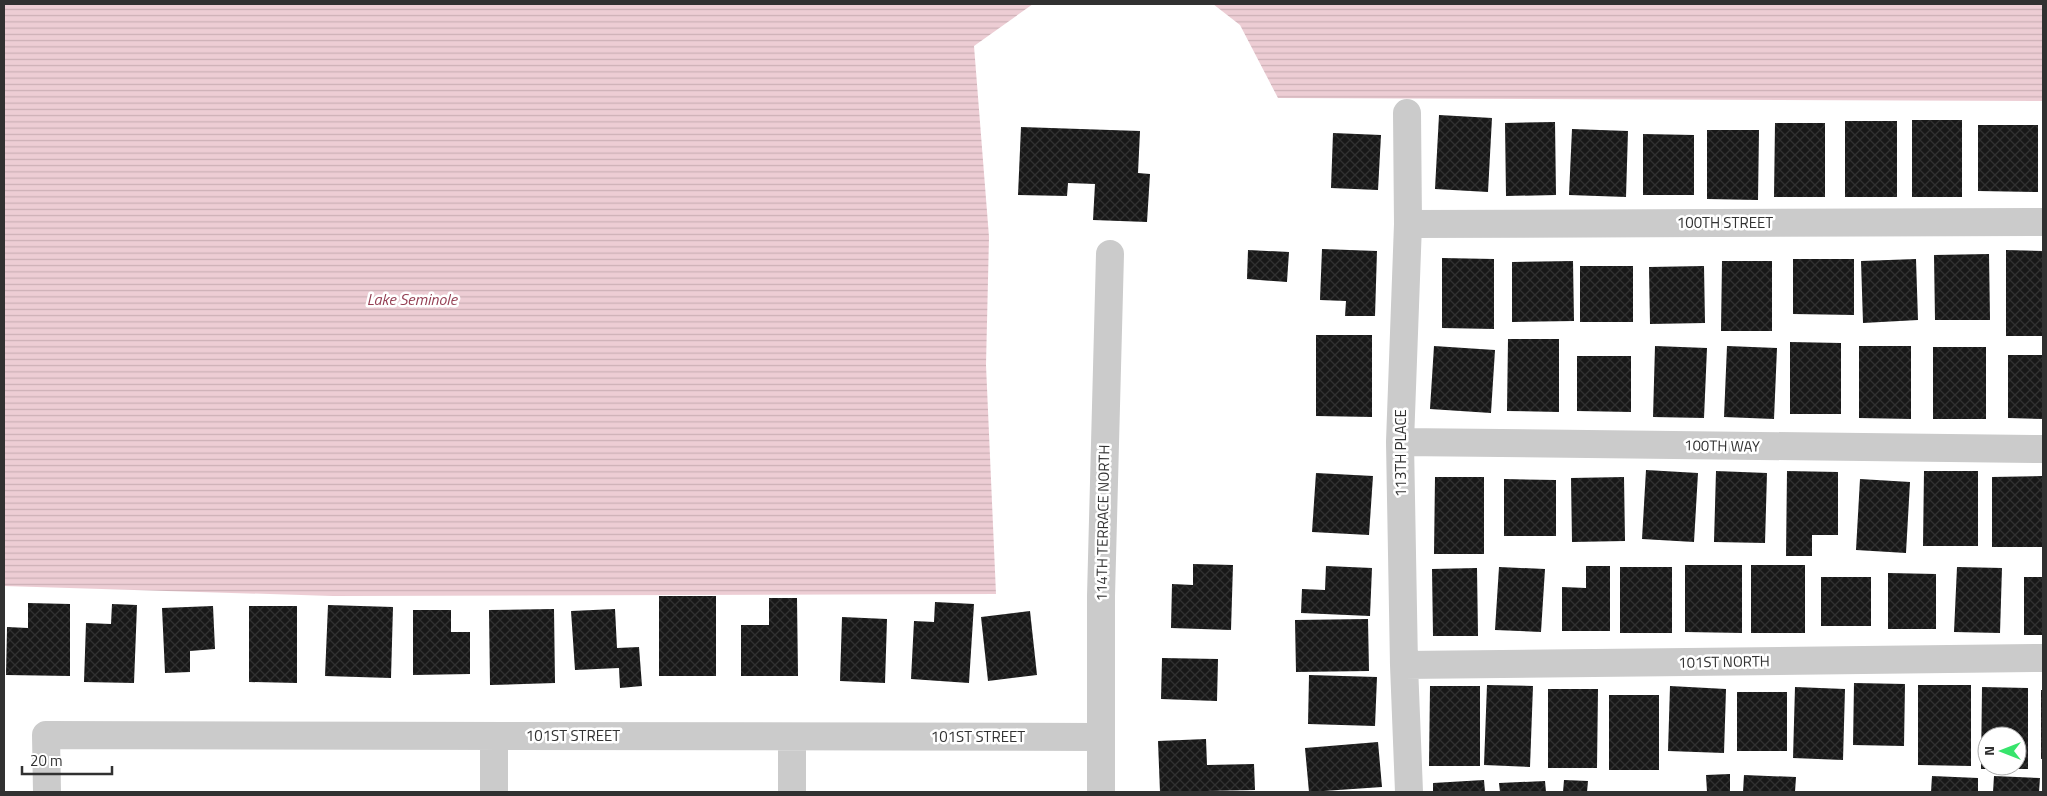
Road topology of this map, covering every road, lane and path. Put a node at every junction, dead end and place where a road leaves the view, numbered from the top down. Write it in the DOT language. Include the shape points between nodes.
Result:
graph roads {
  1 [pos="1407,113"];
  2 [pos="2043,222"];
  3 [pos="1408,224"];
  4 [pos="1110,254"];
  5 [pos="1400,442"];
  6 [pos="2043,449"];
  7 [pos="2043,658"];
  8 [pos="1404,665"];
  9 [pos="494,736"];
  10 [pos="792,737"];
  11 [pos="1101,737"];
  12 [pos="47,792"];
  13 [pos="494,792"];
  14 [pos="792,792"];
  15 [pos="1101,792"];
  16 [pos="1409,792"];
  1 -- 3 [label="street, 113TH PLACE"];
  2 -- 3 [label="street, 100TH STREET"];
  3 -- 5 [label="street, 113TH PLACE"];
  4 -- 11 [label="street, 114TH TERRACE NORTH" via="1101,596"];
  5 -- 6 [label="street, 100TH WAY"];
  5 -- 8 [label="street, 113TH PLACE"];
  7 -- 8 [label="street, 101ST NORTH"];
  8 -- 16 [label="street, 113TH PLACE"];
  9 -- 10 [label="street, 101ST STREET"];
  9 -- 12 [label="street, 101ST STREET" via="46,735"];
  9 -- 13 [label="street"];
  10 -- 11 [label="street, 101ST STREET"];
  10 -- 14 [label="street"];
  11 -- 15 [label="street, 114TH TERRACE NORTH"];
}
